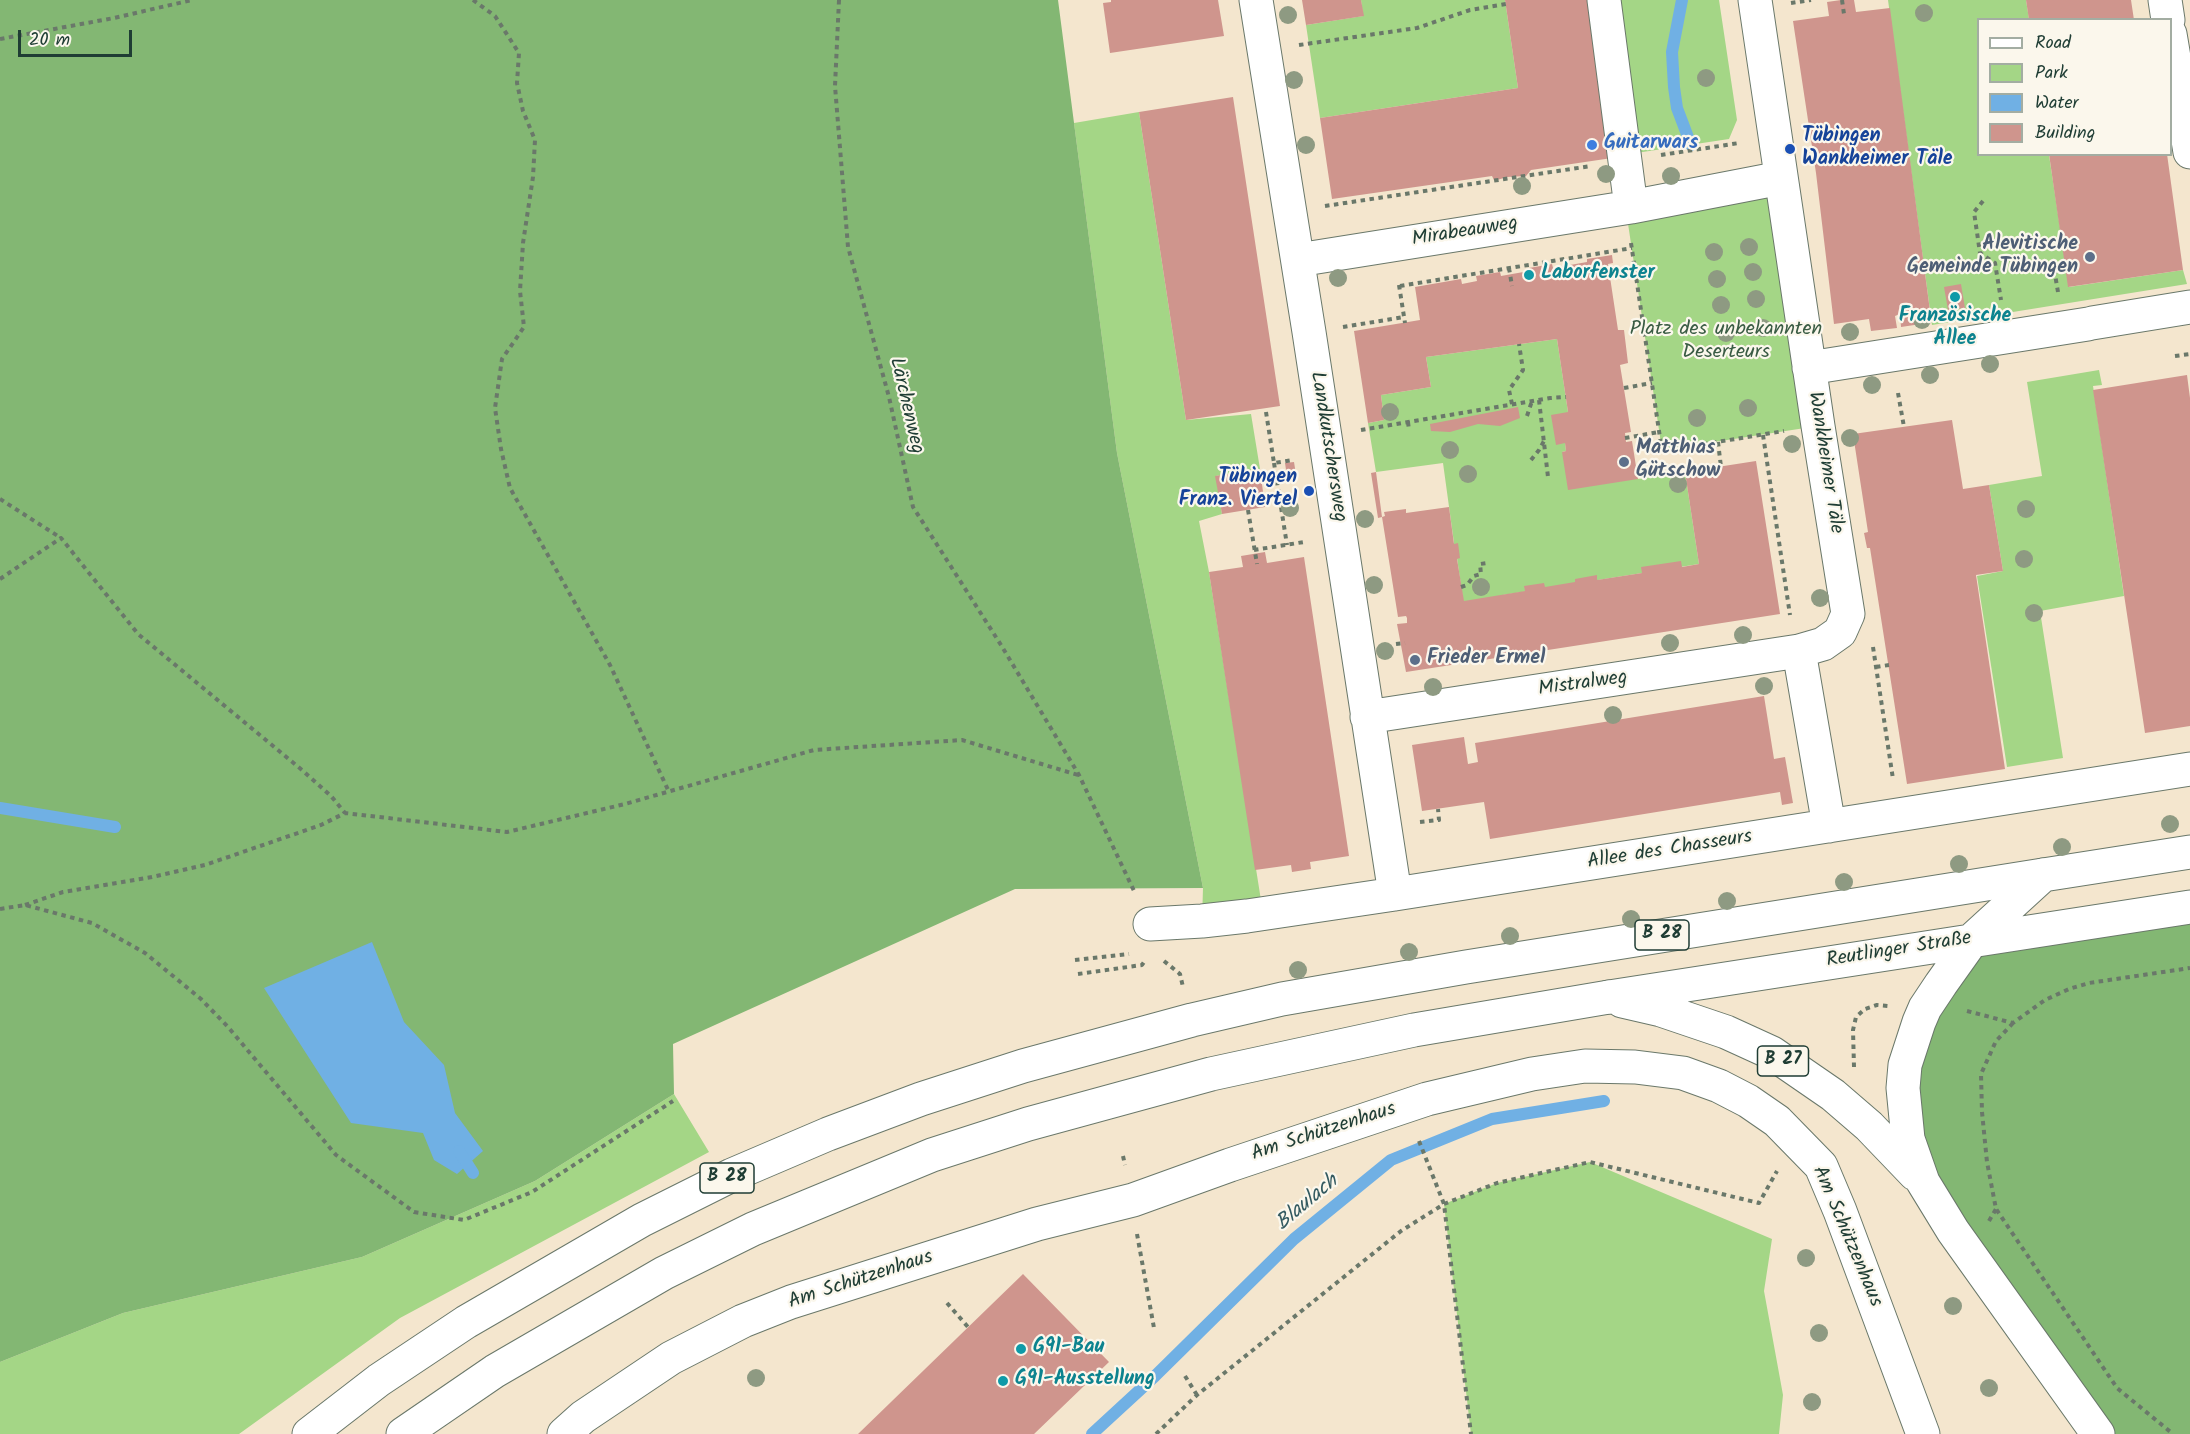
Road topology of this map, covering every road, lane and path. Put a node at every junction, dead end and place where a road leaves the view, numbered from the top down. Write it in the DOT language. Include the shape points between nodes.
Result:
graph roads {
  1 [pos="192,0"];
  2 [pos="473,0"];
  3 [pos="839,0"];
  4 [pos="1256,0"];
  5 [pos="1604,0"];
  6 [pos="1755,0"];
  7 [pos="1842,0"];
  8 [pos="2165,0"];
  9 [pos="1506,4"];
  10 [pos="1844,14"];
  11 [pos="2168,18"];
  12 [pos="0,39"];
  13 [pos="2172,46"];
  14 [pos="1264,50"];
  15 [pos="1775,137"];
  16 [pos="2190,152"];
  17 [pos="1625,161"];
  18 [pos="1545,168"];
  19 [pos="1545,174"];
  20 [pos="1781,178"];
  21 [pos="1983,201"];
  22 [pos="1631,207"];
  23 [pos="1290,212"];
  24 [pos="1632,248"];
  25 [pos="1298,260"];
  26 [pos="2064,262"];
  27 [pos="2053,263"];
  28 [pos="1509,268"];
  29 [pos="1400,286"];
  30 [pos="1512,286"];
  31 [pos="2190,307"];
  32 [pos="1406,323"];
  33 [pos="1309,332"];
  34 [pos="2006,337"];
  35 [pos="1519,345"];
  36 [pos="2190,354"];
  37 [pos="2175,356"];
  38 [pos="1809,369"];
  39 [pos="1652,383"];
  40 [pos="1624,388"];
  41 [pos="1898,393"];
  42 [pos="1566,397"];
  43 [pos="1532,400"];
  44 [pos="1539,400"];
  45 [pos="1512,404"];
  46 [pos="1266,412"];
  47 [pos="1527,416"];
  48 [pos="1408,422"];
  49 [pos="1818,426"];
  50 [pos="1904,427"];
  51 [pos="1409,430"];
  52 [pos="1659,432"];
  53 [pos="1763,435"];
  54 [pos="1625,438"];
  55 [pos="1544,440"];
  56 [pos="1718,442"];
  57 [pos="1326,444"];
  58 [pos="1531,460"];
  59 [pos="1274,463"];
  60 [pos="1721,467"];
  61 [pos="1548,477"];
  62 [pos="0,499"];
  63 [pos="1248,510"];
  64 [pos="1341,536"];
  65 [pos="61,538"];
  66 [pos="1287,545"];
  67 [pos="1254,550"];
  68 [pos="1487,562"];
  69 [pos="1257,564"];
  70 [pos="0,579"];
  71 [pos="1461,587"];
  72 [pos="1791,619"];
  73 [pos="1405,643"];
  74 [pos="1396,644"];
  75 [pos="1799,651"];
  76 [pos="1889,665"];
  77 [pos="1876,667"];
  78 [pos="1367,717"];
  79 [pos="2190,769"];
  80 [pos="1079,775"];
  81 [pos="669,792"];
  82 [pos="345,813"];
  83 [pos="1829,826"];
  84 [pos="2190,852"];
  85 [pos="2043,875"];
  86 [pos="1395,894"];
  87 [pos="25,905"];
  88 [pos="2190,907"];
  89 [pos="0,909"];
  90 [pos="1150,924"];
  91 [pos="1974,939"];
  92 [pos="1130,954"];
  93 [pos="1159,957"];
  94 [pos="1074,960"];
  95 [pos="1142,965"];
  96 [pos="2190,968"];
  97 [pos="1078,974"];
  98 [pos="1180,974"];
  99 [pos="1609,997"];
  100 [pos="1925,1008"];
  101 [pos="2013,1023"];
  102 [pos="1833,1095"];
  103 [pos="673,1101"];
  104 [pos="1418,1138"];
  105 [pos="1796,1139"];
  106 [pos="1923,1182"];
  107 [pos="1444,1204"];
  108 [pos="1134,1223"];
  109 [pos="947,1303"];
  110 [pos="968,1327"];
  111 [pos="1154,1328"];
  112 [pos="1185,1376"];
  113 [pos="1197,1395"];
  114 [pos="309,1434"];
  115 [pos="403,1434"];
  116 [pos="564,1434"];
  117 [pos="1156,1434"];
  118 [pos="1471,1434"];
  119 [pos="1923,1434"];
  120 [pos="2098,1434"];
  121 [pos="2174,1434"];
  1 -- 12 [label="path"];
  2 -- 81 [label="path" via="495,16 519,53 517,83 535,140 520,291 524,327 502,359 495,408 510,488 610,665"];
  3 -- 80 [label="path, Lärchenweg" via="835,86 848,247 889,397 913,507"];
  4 -- 14 [label="main road, Landkutschersweg"];
  5 -- 17 [label="main road"];
  6 -- 15 [label="main road, Wankheimer Täle"];
  7 -- 10 [label="path"];
  8 -- 11 [label="main road"];
  9 -- 14 [label="path" via="1470,10 1417,28"];
  13 -- 16 [label="main road"];
  14 -- 23 [label="main road, Landkutschersweg"];
  15 -- 17 [label="path"];
  15 -- 20 [label="main road, Wankheimer Täle"];
  17 -- 19 [label="path"];
  17 -- 22 [label="main road"];
  18 -- 19 [label="path"];
  19 -- 23 [label="path" via="1428,188"];
  20 -- 22 [label="main road, Mirabeauweg"];
  20 -- 38 [label="main road, Wankheimer Täle"];
  21 -- 34 [label="path" via="1974,212 1980,253 1995,263"];
  22 -- 24 [label="path" via="1627,217"];
  22 -- 25 [label="main road, Mirabeauweg"];
  23 -- 25 [label="main road, Landkutschersweg"];
  24 -- 28 [label="path"];
  24 -- 39 [label="path"];
  25 -- 33 [label="main road, Landkutschersweg"];
  26 -- 27 [label="path"];
  28 -- 29 [label="path"];
  28 -- 30 [label="path"];
  31 -- 34 [label="main road"];
  32 -- 33 [label="path" via="1404,317"];
  33 -- 57 [label="main road, Landkutschersweg"];
  34 -- 38 [label="main road"];
  35 -- 45 [label="path" via="1523,370 1509,390"];
  36 -- 37 [label="path"];
  38 -- 49 [label="main road, Wankheimer Täle"];
  39 -- 40 [label="path"];
  39 -- 52 [label="path"];
  41 -- 50 [label="path"];
  42 -- 44 [label="path"];
  43 -- 44 [label="path"];
  43 -- 45 [label="path"];
  43 -- 47 [label="path"];
  44 -- 55 [label="path"];
  45 -- 48 [label="path"];
  46 -- 59 [label="path"];
  48 -- 51 [label="path"];
  48 -- 57 [label="path"];
  49 -- 53 [label="path"];
  49 -- 75 [label="main road, Wankheimer Täle" via="1848,614 1840,632 1823,644"];
  52 -- 54 [label="path"];
  52 -- 56 [label="path" via="1662,451"];
  53 -- 56 [label="path"];
  53 -- 72 [label="path"];
  55 -- 58 [label="path"];
  55 -- 61 [label="path"];
  56 -- 60 [label="path"];
  57 -- 59 [label="path"];
  57 -- 64 [label="main road, Landkutschersweg"];
  59 -- 66 [label="path"];
  62 -- 65 [label="path"];
  63 -- 67 [label="path"];
  64 -- 66 [label="path"];
  64 -- 78 [label="main road, Landkutschersweg"];
  65 -- 70 [label="path"];
  65 -- 82 [label="path" via="138,634 302,770"];
  66 -- 67 [label="path"];
  67 -- 69 [label="path"];
  68 -- 71 [label="path" via="1480,564 1481,574"];
  73 -- 74 [label="path"];
  75 -- 78 [label="main road, Mistralweg"];
  75 -- 83 [label="main road"];
  76 -- 77 [label="path"];
  78 -- 86 [label="main road, Landkutschersweg"];
  79 -- 83 [label="main road, Allee des Chasseurs"];
  80 -- 81 [label="path" via="962,740 814,750"];
  80 -- 90 [label="path, Lärchenweg"];
  81 -- 82 [label="path" via="507,832"];
  82 -- 87 [label="path" via="204,865 63,892"];
  83 -- 86 [label="main road, Allee des Chasseurs"];
  84 -- 85 [label="main road, B 28"];
  85 -- 91 [label="main road"];
  85 -- 114 [label="main road, B 28" via="1282,999 1023,1066 838,1130 642,1220 466,1322 379,1380"];
  86 -- 90 [label="main road, Allee des Chasseurs" via="1247,916"];
  87 -- 89 [label="path"];
  87 -- 103 [label="path" via="92,923 145,953 228,1027 336,1155 414,1212 464,1220 532,1192"];
  88 -- 91 [label="main road, Reutlinger Straße"];
  91 -- 99 [label="main road, Reutlinger Straße"];
  91 -- 100 [label="main road, B 27"];
  92 -- 94 [label="path"];
  93 -- 98 [label="path"];
  95 -- 97 [label="path"];
  96 -- 101 [label="path" via="2069,989 2045,1000"];
  99 -- 102 [label="main road, B 27" via="1726,1032 1772,1053"];
  99 -- 115 [label="main road, Reutlinger Straße" via="1414,1030 1211,1074 1028,1124 932,1155 753,1229 664,1273 495,1371"];
  100 -- 101 [label="path" via="1965,1011"];
  100 -- 102 [label="path" via="1865,1008 1856,1017 1853,1030 1854,1068"];
  100 -- 106 [label="main road, B 27" via="1905,1065 1904,1088 1908,1140"];
  101 -- 121 [label="path" via="1996,1041 1981,1074 1986,1152 1996,1209 2117,1388"];
  102 -- 106 [label="main road, B 27"];
  104 -- 107 [label="path"];
  105 -- 107 [label="path" via="1759,1203 1590,1162 1497,1183"];
  105 -- 116 [label="main road, Am Schützenhaus" via="1748,1101 1683,1073 1586,1066 1482,1085 1427,1099 1133,1200 1037,1224 772,1310 671,1358"];
  105 -- 119 [label="main road, Am Schützenhaus" via="1821,1166"];
  106 -- 120 [label="main road, B 27" via="1953,1231"];
  107 -- 113 [label="path" via="1401,1231"];
  107 -- 118 [label="path"];
  108 -- 111 [label="path"];
  109 -- 110 [label="path"];
  112 -- 113 [label="path"];
  113 -- 117 [label="path"];
}
